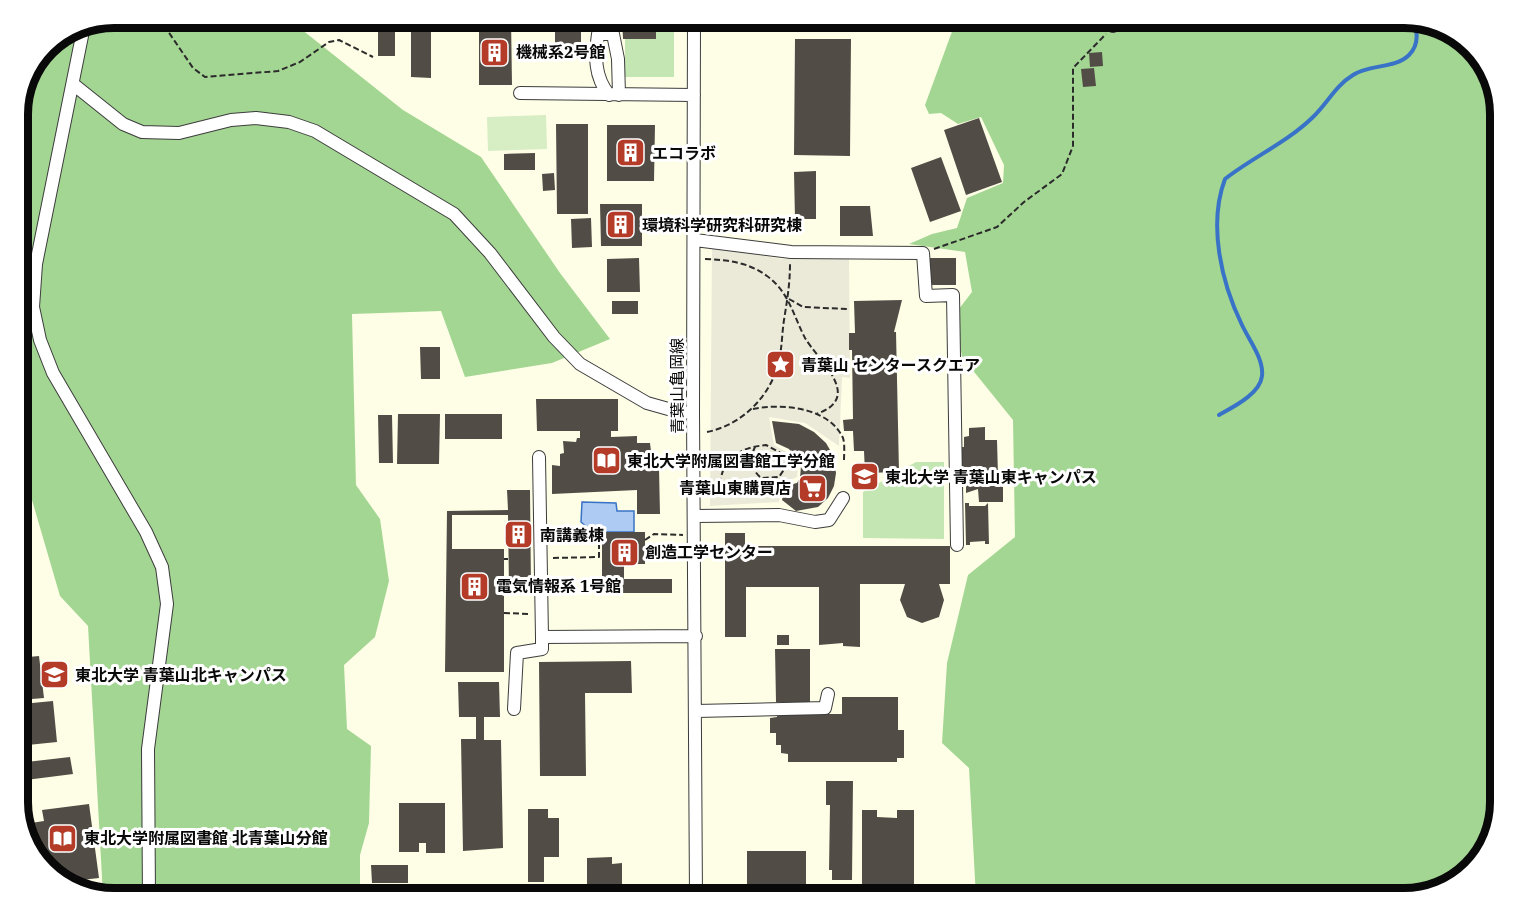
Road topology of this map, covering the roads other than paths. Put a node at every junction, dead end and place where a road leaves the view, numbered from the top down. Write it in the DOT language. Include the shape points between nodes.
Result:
graph roads {
  1 [pos="694,28"];
  2 [pos="82,35"];
  3 [pos="73,84"];
  4 [pos="520,93"];
  5 [pos="694,96"];
  6 [pos="695,240"];
  7 [pos="693,413"];
  8 [pos="539,457"];
  9 [pos="843,498"];
  10 [pos="695,516"];
  11 [pos="957,545"];
  12 [pos="696,636"];
  13 [pos="542,637"];
  14 [pos="828,694"];
  15 [pos="514,709"];
  16 [pos="696,711"];
  17 [pos="149,888"];
  18 [pos="696,888"];
  1 -- 5 [label="street, 青葉山亀岡線"];
  2 -- 3 [label="street"];
  3 -- 7 [label="street" via="123,124 142,132 179,133 255,118 289,122 315,131 454,214 580,364 647,403"];
  3 -- 17 [label="street" via="36,264 33,307 45,356 146,532 166,584 147,749"];
  4 -- 5 [label="street"];
  5 -- 6 [label="street, 青葉山亀岡線"];
  6 -- 7 [label="street, 青葉山亀岡線"];
  6 -- 11 [label="street" via="791,252 923,253 926,296 953,295"];
  7 -- 10 [label="street, 青葉山亀岡線"];
  8 -- 13 [label="street"];
  9 -- 10 [label="street" via="829,520 822,521 779,515"];
  10 -- 12 [label="street, 青葉山亀岡線"];
  12 -- 13 [label="street"];
  12 -- 16 [label="street, 青葉山亀岡線"];
  13 -- 15 [label="street" via="542,649 518,653"];
  14 -- 16 [label="street" via="825,708"];
  16 -- 18 [label="street, 青葉山亀岡線"];
}
